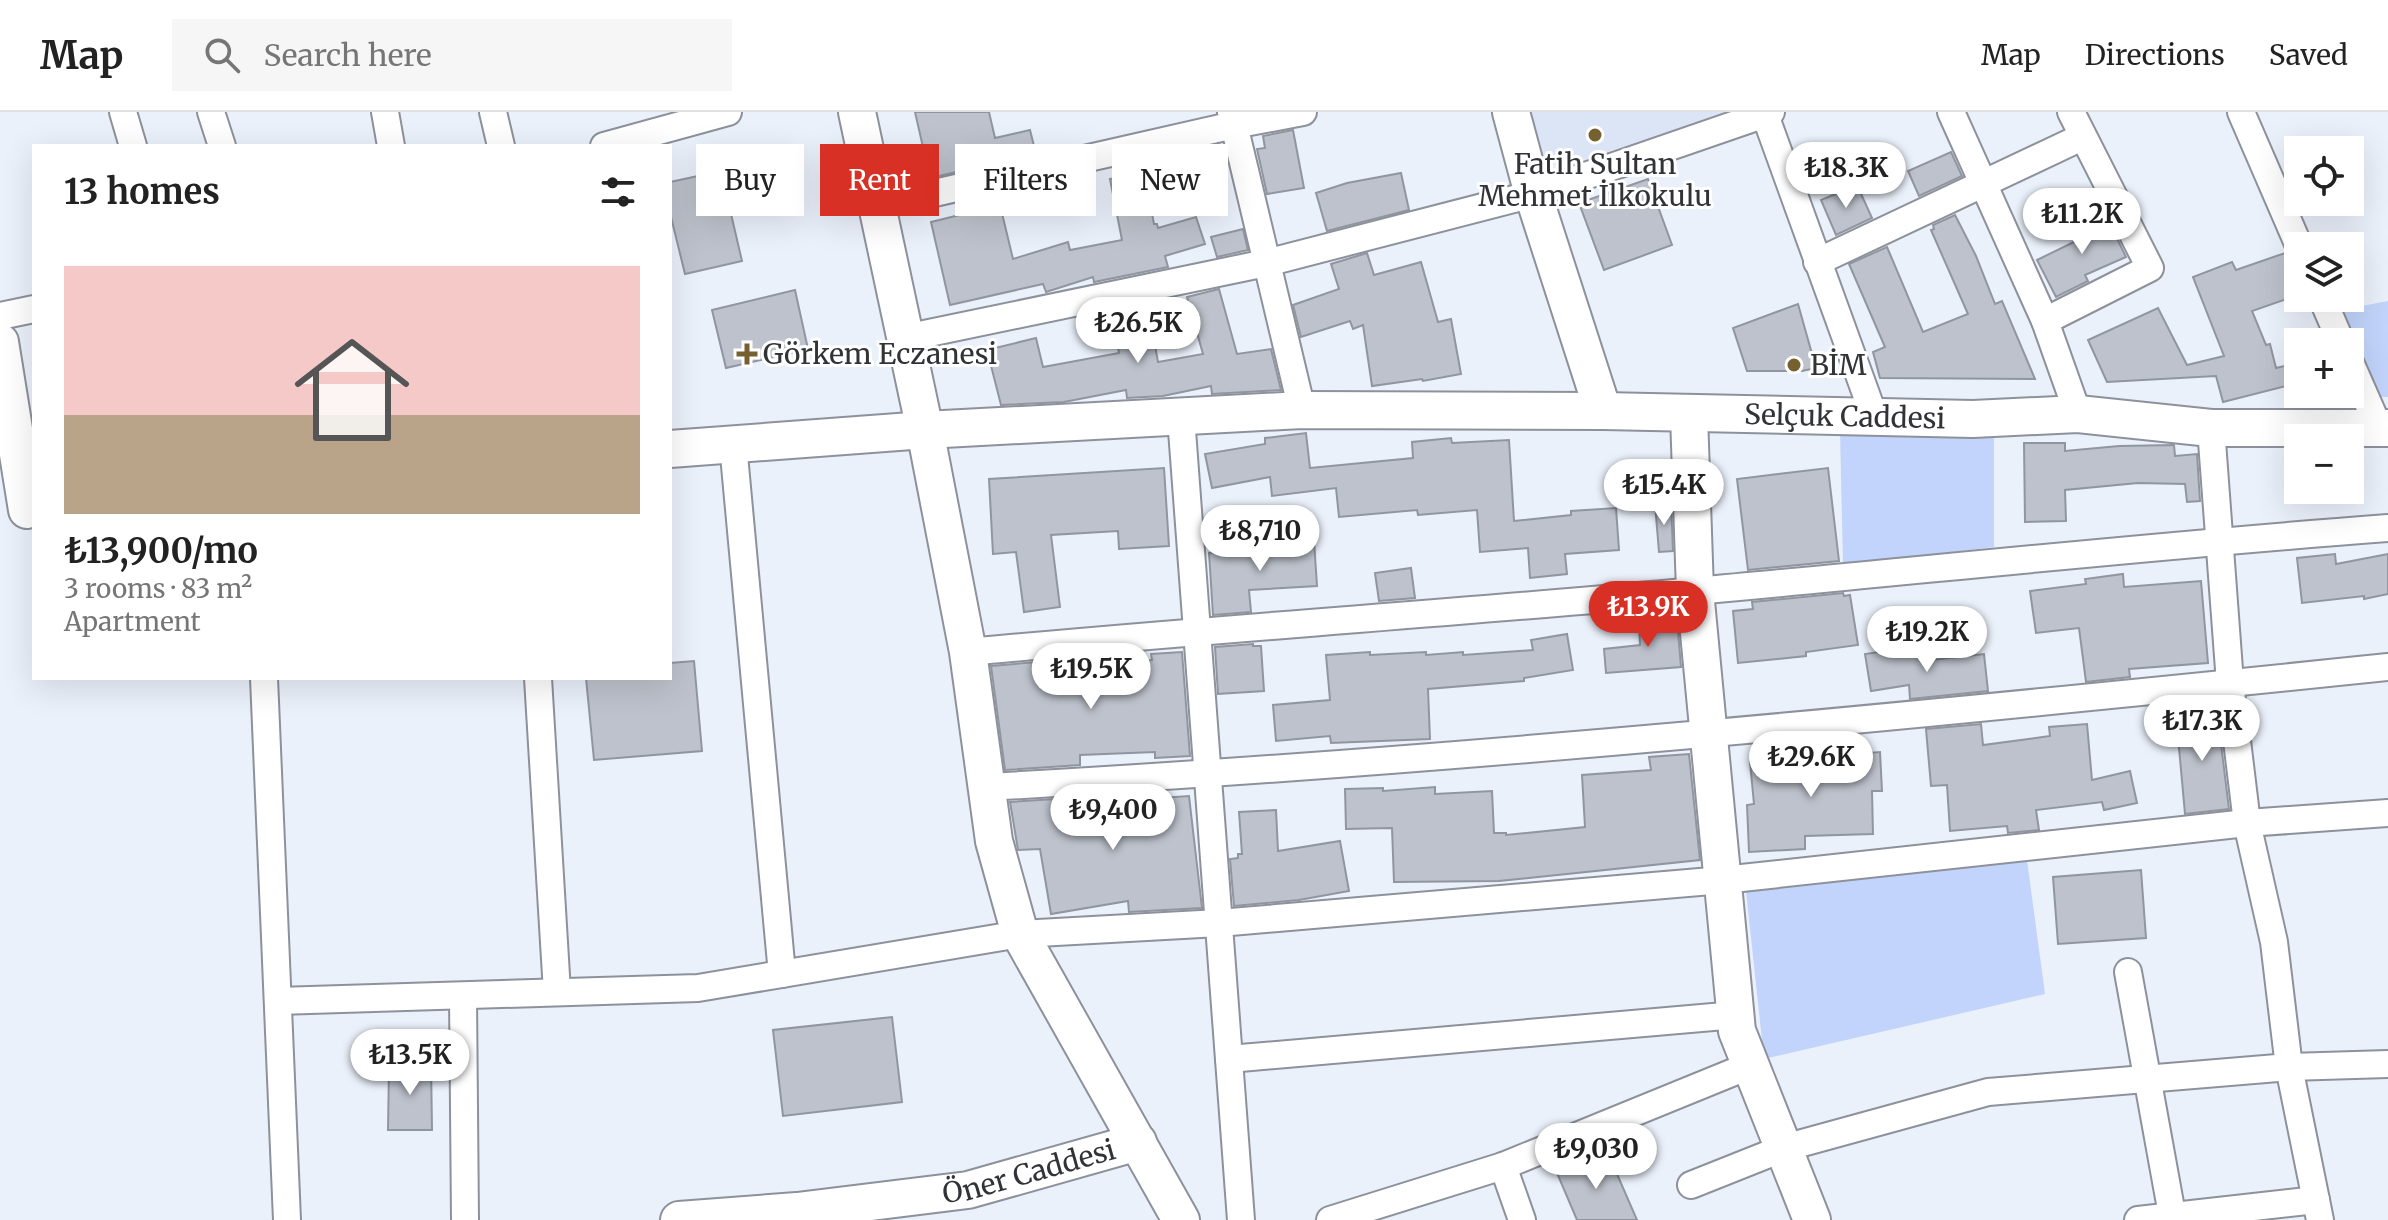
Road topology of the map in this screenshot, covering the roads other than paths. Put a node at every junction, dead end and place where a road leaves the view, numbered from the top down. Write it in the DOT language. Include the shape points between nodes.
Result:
graph roads {
  1 [pos="123,112"];
  2 [pos="211,112"];
  3 [pos="385,112"];
  4 [pos="493,112"];
  5 [pos="857,112"];
  6 [pos="1303,112"];
  7 [pos="1511,112"];
  8 [pos="1951,112"];
  9 [pos="2071,112"];
  10 [pos="2241,112"];
  11 [pos="1767,113"];
  12 [pos="712,114"];
  13 [pos="1233,118"];
  14 [pos="2082,137"];
  15 [pos="132,144"];
  16 [pos="221,144"];
  17 [pos="391,144"];
  18 [pos="501,144"];
  19 [pos="611,144"];
  20 [pos="864,144"];
  21 [pos="1984,185"];
  22 [pos="939,191"];
  23 [pos="1533,194"];
  24 [pos="879,216"];
  25 [pos="2293,232"];
  26 [pos="1817,262"];
  27 [pos="1266,263"];
  28 [pos="32,309"];
  29 [pos="0,316"];
  30 [pos="2045,321"];
  31 [pos="905,338"];
  32 [pos="0,342"];
  33 [pos="2364,390"];
  34 [pos="1302,410"];
  35 [pos="1603,411"];
  36 [pos="2078,414"];
  37 [pos="1689,415"];
  38 [pos="1874,416"];
  39 [pos="1181,417"];
  40 [pos="2211,428"];
  41 [pos="2383,428"];
  42 [pos="925,430"];
  43 [pos="733,444"];
  44 [pos="672,449"];
  45 [pos="20,511"];
  46 [pos="2388,528"];
  47 [pos="2219,540"];
  48 [pos="1695,591"];
  49 [pos="1197,630"];
  50 [pos="968,652"];
  51 [pos="2388,667"];
  52 [pos="264,680"];
  53 [pos="538,680"];
  54 [pos="2230,683"];
  55 [pos="1709,734"];
  56 [pos="1208,775"];
  57 [pos="987,787"];
  58 [pos="2388,813"];
  59 [pos="2247,823"];
  60 [pos="1723,880"];
  61 [pos="1219,923"];
  62 [pos="1020,934"];
  63 [pos="2128,972"];
  64 [pos="782,974"];
  65 [pos="557,992"];
  66 [pos="463,996"];
  67 [pos="278,1001"];
  68 [pos="1736,1015"];
  69 [pos="1229,1059"];
  70 [pos="2388,1064"];
  71 [pos="1751,1065"];
  72 [pos="2289,1067"];
  73 [pos="2148,1079"];
  74 [pos="1138,1142"];
  75 [pos="1784,1148"];
  76 [pos="1503,1166"];
  77 [pos="1691,1185"];
  78 [pos="2318,1210"];
  79 [pos="764,1216"];
  80 [pos="2173,1218"];
  81 [pos="1339,1219"];
  82 [pos="287,1220"];
  83 [pos="465,1220"];
  84 [pos="679,1220"];
  85 [pos="1181,1220"];
  86 [pos="1241,1220"];
  87 [pos="1522,1220"];
  88 [pos="1812,1220"];
  89 [pos="2138,1220"];
  1 -- 15 [label="street"];
  2 -- 16 [label="street"];
  3 -- 17 [label="street"];
  4 -- 18 [label="street"];
  5 -- 20 [label="street"];
  6 -- 13 [label="street"];
  7 -- 23 [label="street"];
  8 -- 21 [label="street"];
  9 -- 14 [label="street"];
  10 -- 25 [label="street"];
  11 -- 23 [label="street"];
  11 -- 26 [label="street"];
  12 -- 19 [label="street"];
  13 -- 22 [label="street"];
  13 -- 27 [label="street"];
  14 -- 21 [label="street"];
  14 -- 30 [label="street" via="2150,268"];
  21 -- 26 [label="street"];
  21 -- 30 [label="street"];
  23 -- 27 [label="street"];
  23 -- 35 [label="street"];
  24 -- 31 [label="street"];
  26 -- 38 [label="street"];
  27 -- 31 [label="street"];
  27 -- 34 [label="street"];
  28 -- 29 [label="street"];
  30 -- 36 [label="street"];
  31 -- 42 [label="street"];
  32 -- 45 [label="street"];
  33 -- 41 [label="street"];
  34 -- 35 [label="street, Selçuk Caddesi"];
  34 -- 39 [label="street, Selçuk Caddesi"];
  35 -- 37 [label="street, Selçuk Caddesi"];
  36 -- 38 [label="street, Selçuk Caddesi"];
  36 -- 40 [label="street, Selçuk Caddesi"];
  37 -- 38 [label="street, Selçuk Caddesi"];
  37 -- 48 [label="street"];
  39 -- 42 [label="street, Selçuk Caddesi"];
  39 -- 49 [label="street"];
  40 -- 41 [label="street, Selçuk Caddesi"];
  40 -- 47 [label="street"];
  42 -- 43 [label="street, Selçuk Caddesi"];
  42 -- 50 [label="street"];
  43 -- 44 [label="street, Selçuk Caddesi"];
  43 -- 64 [label="street"];
  46 -- 47 [label="street"];
  47 -- 48 [label="street"];
  47 -- 54 [label="street"];
  48 -- 49 [label="street"];
  48 -- 55 [label="street"];
  49 -- 50 [label="street"];
  49 -- 56 [label="street"];
  50 -- 57 [label="street"];
  51 -- 54 [label="street"];
  52 -- 67 [label="street"];
  53 -- 65 [label="street"];
  54 -- 55 [label="street"];
  54 -- 59 [label="street"];
  55 -- 56 [label="street"];
  55 -- 60 [label="street"];
  56 -- 57 [label="street"];
  56 -- 61 [label="street"];
  57 -- 62 [label="street" via="994,841"];
  58 -- 59 [label="street"];
  59 -- 60 [label="street"];
  59 -- 72 [label="street" via="2274,942"];
  60 -- 61 [label="street"];
  60 -- 68 [label="street"];
  61 -- 62 [label="street"];
  61 -- 69 [label="street"];
  62 -- 64 [label="street"];
  62 -- 74 [label="street"];
  63 -- 73 [label="street"];
  64 -- 65 [label="street" via="698,988"];
  65 -- 66 [label="street"];
  66 -- 67 [label="street"];
  66 -- 83 [label="street"];
  67 -- 82 [label="street"];
  68 -- 69 [label="street"];
  68 -- 71 [label="street"];
  69 -- 86 [label="street"];
  70 -- 72 [label="street"];
  71 -- 75 [label="street"];
  71 -- 76 [label="street"];
  72 -- 73 [label="street"];
  72 -- 78 [label="street"];
  73 -- 75 [label="street" via="1988,1092"];
  73 -- 80 [label="street"];
  74 -- 79 [label="street, Öner Caddesi" via="968,1190"];
  74 -- 85 [label="street"];
  75 -- 77 [label="street"];
  75 -- 88 [label="street"];
  76 -- 81 [label="street"];
  76 -- 87 [label="street"];
  78 -- 80 [label="street"];
  79 -- 84 [label="street, Öner Caddesi"];
  80 -- 89 [label="street"];
}
